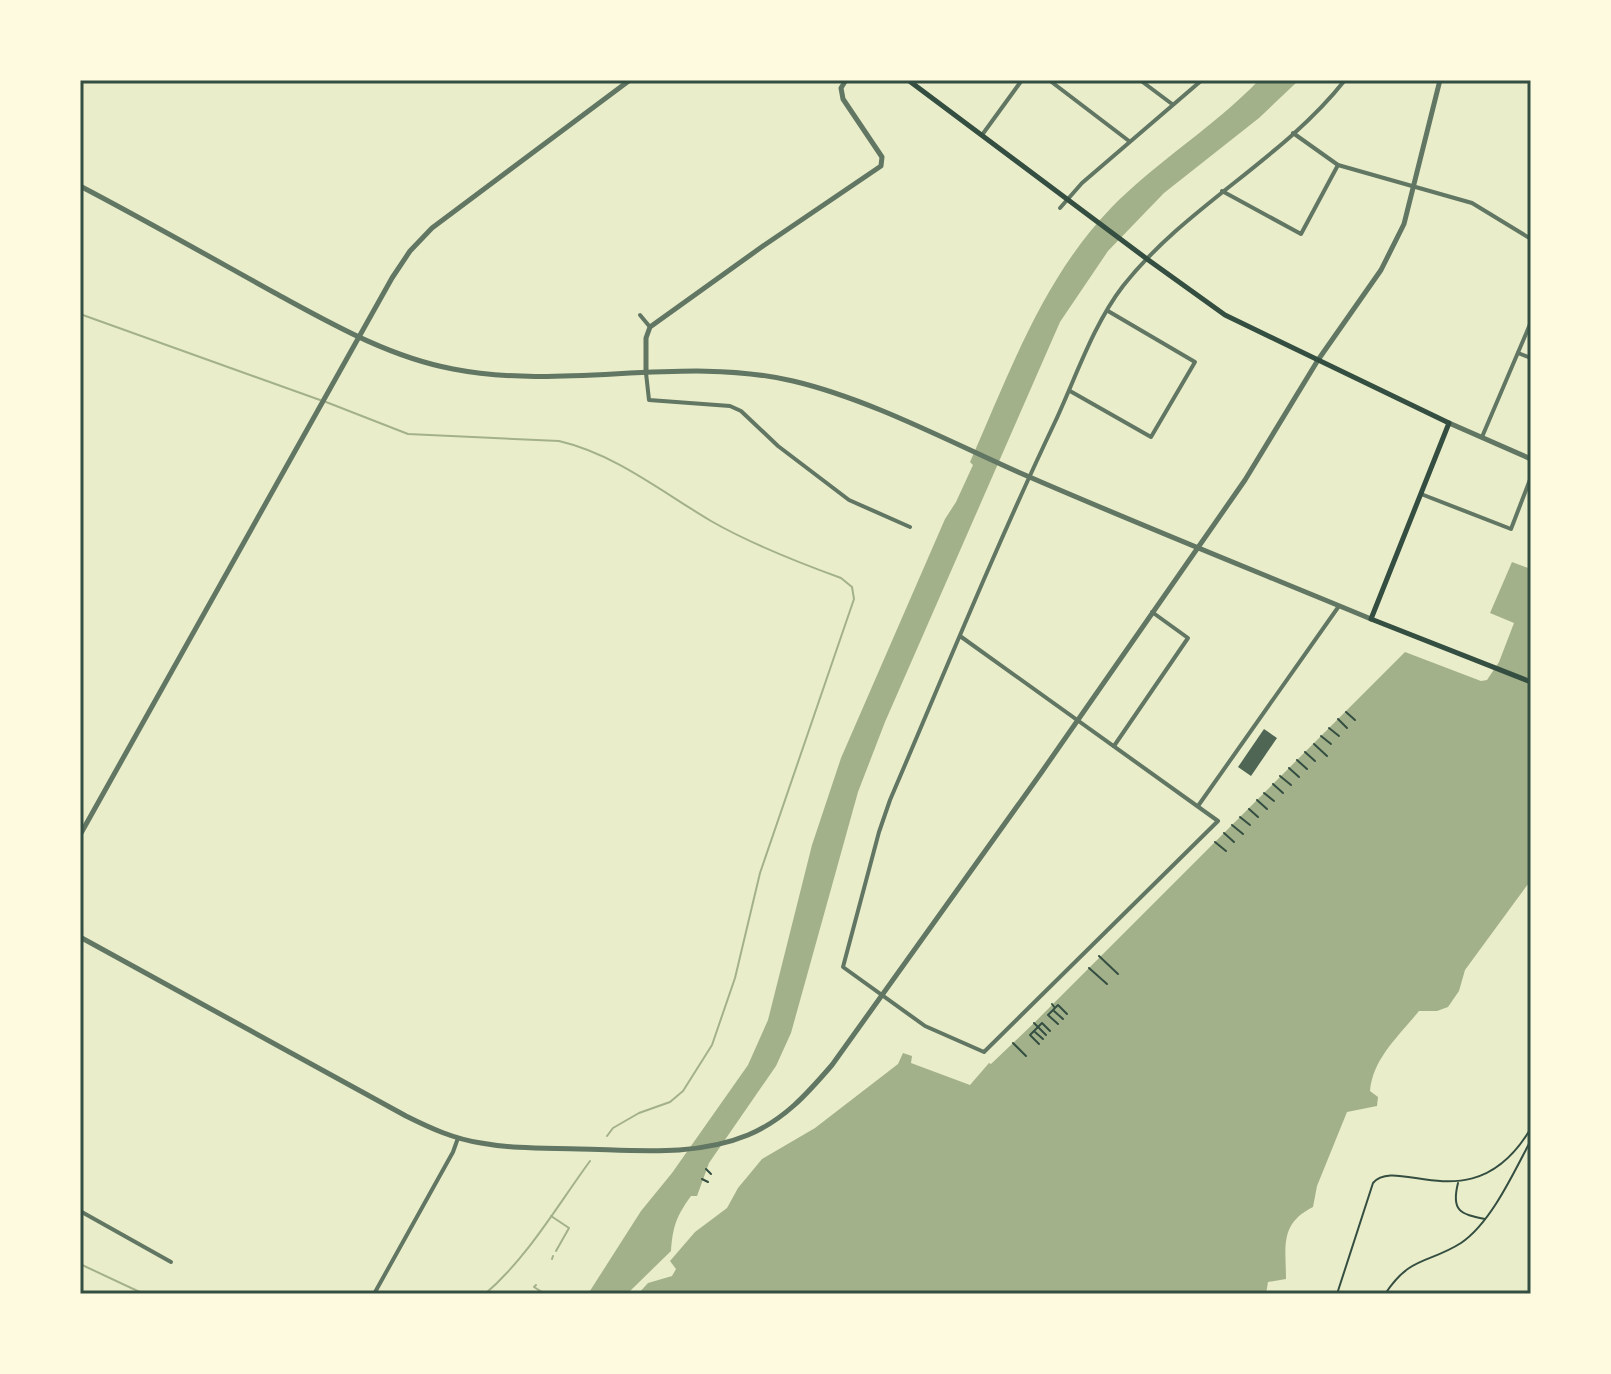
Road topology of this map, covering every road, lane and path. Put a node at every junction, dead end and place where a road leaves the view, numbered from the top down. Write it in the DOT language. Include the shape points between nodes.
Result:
graph roads {
  1 [pos="630,80"];
  2 [pos="846,80"];
  3 [pos="908,80"];
  4 [pos="1022,80"];
  5 [pos="1049,80"];
  6 [pos="1140,80"];
  7 [pos="1202,80"];
  8 [pos="1345,80"];
  9 [pos="1440,80"];
  10 [pos="1172,104"];
  11 [pos="1293,133"];
  12 [pos="982,135"];
  13 [pos="1129,141"];
  14 [pos="1338,165"];
  15 [pos="80,186"];
  16 [pos="1413,187"];
  17 [pos="1222,191"];
  18 [pos="1067,200"];
  19 [pos="1060,208"];
  20 [pos="1531,239"];
  21 [pos="1147,259"];
  22 [pos="1108,311"];
  23 [pos="640,315"];
  24 [pos="1531,322"];
  25 [pos="650,327"];
  26 [pos="359,337"];
  27 [pos="1518,353"];
  28 [pos="1531,358"];
  29 [pos="1318,360"];
  30 [pos="646,373"];
  31 [pos="1069,391"];
  32 [pos="1449,423"];
  33 [pos="1481,440"];
  34 [pos="1531,459"];
  35 [pos="1029,477"];
  36 [pos="1531,477"];
  37 [pos="1421,494"];
  38 [pos="910,527"];
  39 [pos="1197,547"];
  40 [pos="1339,606"];
  41 [pos="1152,612"];
  42 [pos="1371,619"];
  43 [pos="960,636"];
  44 [pos="1531,682"];
  45 [pos="1346,712"];
  46 [pos="1338,719"];
  47 [pos="1078,720"];
  48 [pos="1355,720"];
  49 [pos="1329,728"];
  50 [pos="1347,728"];
  51 [pos="1321,736"];
  52 [pos="1339,736"];
  53 [pos="1314,744"];
  54 [pos="1331,744"];
  55 [pos="1114,746"];
  56 [pos="1305,752"];
  57 [pos="1327,756"];
  58 [pos="1297,760"];
  59 [pos="1315,761"];
  60 [pos="1289,768"];
  61 [pos="1307,769"];
  62 [pos="1280,776"];
  63 [pos="1299,777"];
  64 [pos="1273,784"];
  65 [pos="1291,785"];
  66 [pos="1264,793"];
  67 [pos="1283,793"];
  68 [pos="1257,800"];
  69 [pos="1274,801"];
  70 [pos="1198,806"];
  71 [pos="1249,809"];
  72 [pos="1267,809"];
  73 [pos="1240,817"];
  74 [pos="1258,817"];
  75 [pos="1232,825"];
  76 [pos="1250,825"];
  77 [pos="1224,833"];
  78 [pos="1243,834"];
  79 [pos="80,835"];
  80 [pos="1215,842"];
  81 [pos="1234,842"];
  82 [pos="1226,851"];
  83 [pos="80,937"];
  84 [pos="1099,956"];
  85 [pos="1089,968"];
  86 [pos="1118,974"];
  87 [pos="1107,984"];
  88 [pos="884,995"];
  89 [pos="1052,1004"];
  90 [pos="1054,1009"];
  91 [pos="1067,1014"];
  92 [pos="1063,1019"];
  93 [pos="1034,1023"];
  94 [pos="1058,1024"];
  95 [pos="1038,1027"];
  96 [pos="1034,1031"];
  97 [pos="1050,1031"];
  98 [pos="1046,1035"];
  99 [pos="1043,1039"];
  100 [pos="1013,1043"];
  101 [pos="1039,1044"];
  102 [pos="1026,1056"];
  103 [pos="1531,1128"];
  104 [pos="458,1138"];
  105 [pos="1531,1140"];
  106 [pos="706,1169"];
  107 [pos="711,1174"];
  108 [pos="702,1179"];
  109 [pos="708,1182"];
  110 [pos="1459,1182"];
  111 [pos="80,1211"];
  112 [pos="1485,1219"];
  113 [pos="171,1262"];
  114 [pos="374,1294"];
  115 [pos="1337,1294"];
  116 [pos="1385,1294"];
  1 -- 26 [label="street" via="432,228 410,251"];
  2 -- 25 [label="street" via="843,99 882,157 881,166"];
  3 -- 12 [label="main road"];
  4 -- 12 [label="street"];
  5 -- 13 [label="street"];
  6 -- 10 [label="street"];
  7 -- 10 [label="street"];
  8 -- 11 [label="street"];
  9 -- 16 [label="street"];
  10 -- 13 [label="street"];
  11 -- 14 [label="street"];
  11 -- 17 [label="street"];
  12 -- 18 [label="main road"];
  13 -- 18 [label="street"];
  14 -- 16 [label="street"];
  14 -- 17 [label="street" via="1301,234"];
  15 -- 26 [label="street"];
  16 -- 20 [label="street" via="1472,203"];
  16 -- 29 [label="street" via="1394,247"];
  17 -- 21 [label="street"];
  18 -- 19 [label="street"];
  18 -- 21 [label="main road"];
  21 -- 22 [label="street"];
  21 -- 29 [label="main road" via="1225,315"];
  22 -- 31 [label="street"];
  22 -- 31 [label="street" via="1195,362 1151,437"];
  23 -- 25 [label="street"];
  24 -- 27 [label="street"];
  25 -- 30 [label="street"];
  26 -- 30 [label="street" via="453,369 540,377"];
  26 -- 79 [label="street"];
  27 -- 28 [label="street"];
  27 -- 33 [label="street"];
  29 -- 32 [label="main road"];
  29 -- 39 [label="street"];
  30 -- 35 [label="street" via="710,371 793,381 832,392"];
  30 -- 38 [label="street" via="649,400 741,411 849,500"];
  31 -- 35 [label="street"];
  32 -- 33 [label="street"];
  32 -- 37 [label="main road"];
  33 -- 34 [label="street"];
  35 -- 39 [label="street"];
  35 -- 43 [label="street"];
  36 -- 37 [label="street" via="1511,529"];
  37 -- 42 [label="main road"];
  39 -- 40 [label="street"];
  39 -- 41 [label="street"];
  40 -- 42 [label="street"];
  40 -- 70 [label="street"];
  41 -- 47 [label="street"];
  41 -- 55 [label="street" via="1188,638"];
  42 -- 44 [label="main road"];
  43 -- 47 [label="street"];
  43 -- 88 [label="street" via="882,821 843,967"];
  45 -- 48 [label="path"];
  46 -- 50 [label="path"];
  47 -- 55 [label="street"];
  47 -- 88 [label="street"];
  49 -- 52 [label="path"];
  51 -- 54 [label="path"];
  53 -- 57 [label="path"];
  55 -- 70 [label="street"];
  56 -- 59 [label="path"];
  58 -- 61 [label="path"];
  60 -- 63 [label="path"];
  62 -- 65 [label="path"];
  64 -- 67 [label="path"];
  66 -- 69 [label="path"];
  68 -- 72 [label="path"];
  70 -- 88 [label="street" via="1218,821 984,1052 925,1026"];
  71 -- 74 [label="path"];
  73 -- 76 [label="path"];
  75 -- 78 [label="path"];
  77 -- 81 [label="path"];
  80 -- 82 [label="path"];
  83 -- 104 [label="street" via="406,1116"];
  84 -- 86 [label="path"];
  85 -- 87 [label="path"];
  88 -- 104 [label="street" via="804,1097 740,1138 674,1150 606,1150 502,1146"];
  89 -- 90 [label="path"];
  90 -- 91 [label="path" via="1058,1005"];
  90 -- 92 [label="path"];
  90 -- 94 [label="path" via="1048,1015"];
  93 -- 95 [label="path"];
  95 -- 96 [label="path"];
  95 -- 97 [label="path" via="1042,1023"];
  95 -- 98 [label="path"];
  96 -- 99 [label="path"];
  96 -- 101 [label="path" via="1030,1035"];
  100 -- 102 [label="path"];
  103 -- 110 [label="path" via="1518,1150 1496,1169"];
  104 -- 114 [label="street"];
  105 -- 112 [label="path"];
  106 -- 107 [label="path"];
  108 -- 109 [label="path"];
  110 -- 112 [label="path" via="1458,1209"];
  110 -- 115 [label="path" via="1378,1177"];
  111 -- 113 [label="street"];
  112 -- 116 [label="path" via="1459,1244 1408,1267"];
}
